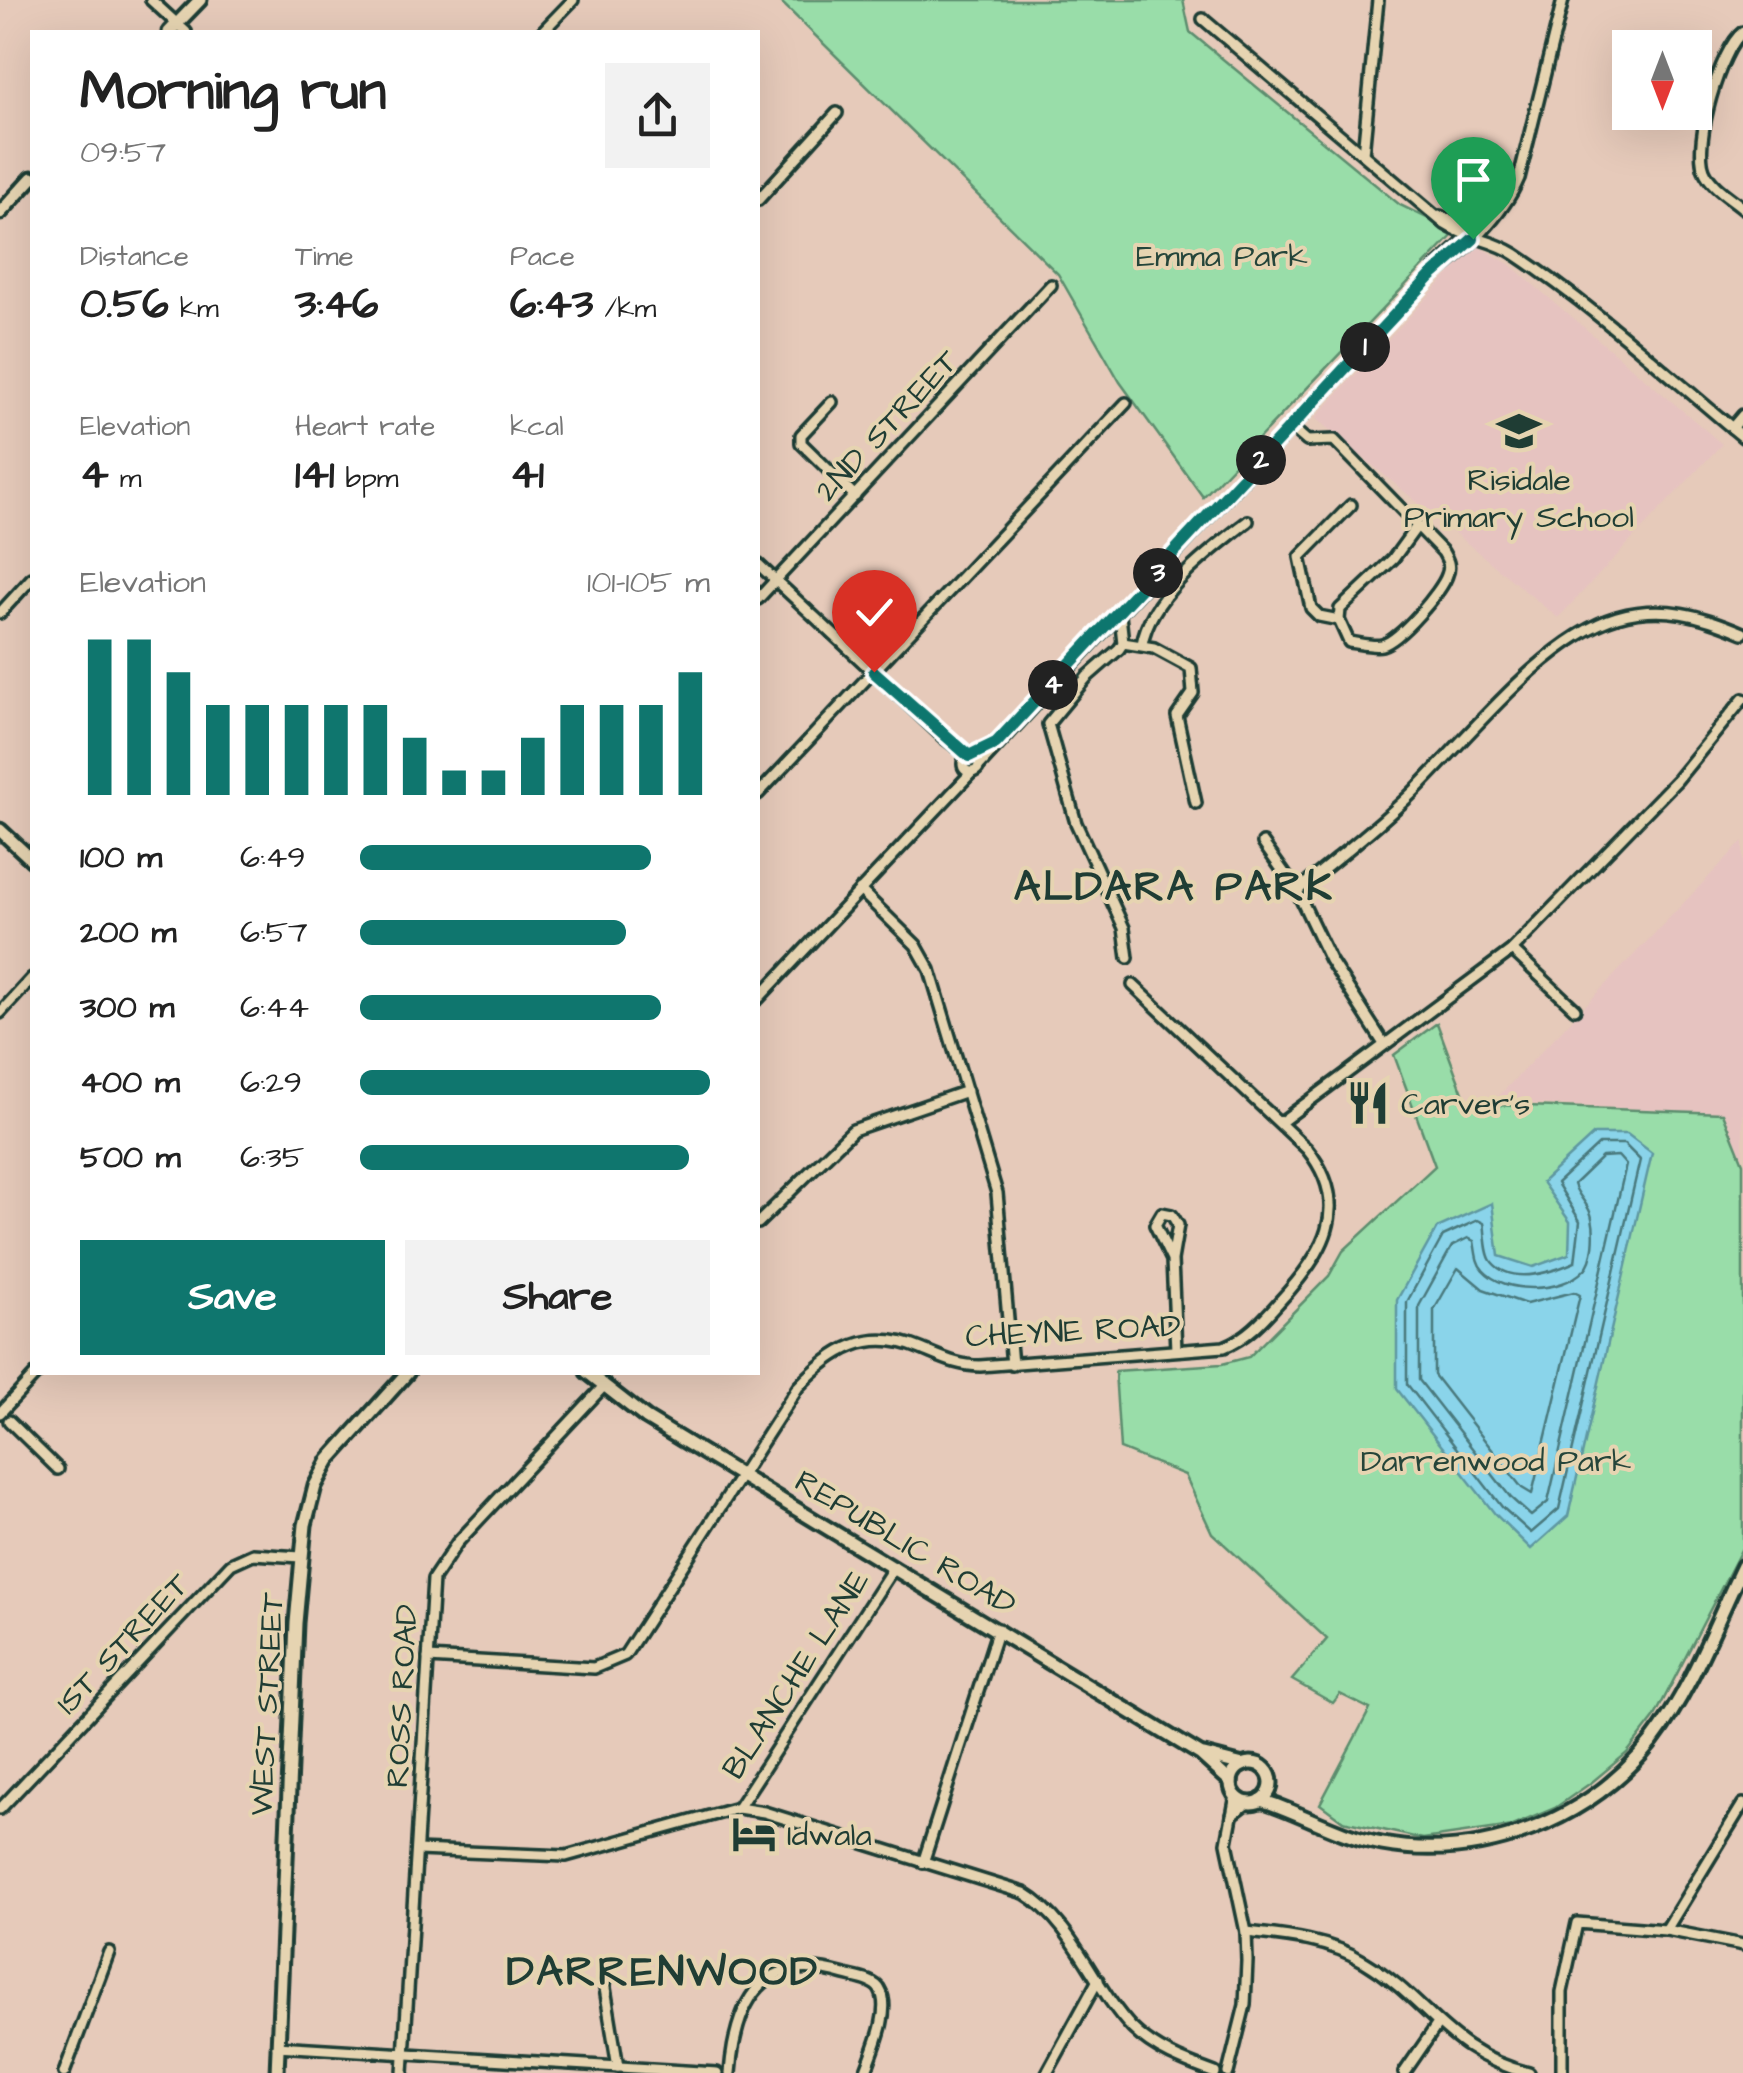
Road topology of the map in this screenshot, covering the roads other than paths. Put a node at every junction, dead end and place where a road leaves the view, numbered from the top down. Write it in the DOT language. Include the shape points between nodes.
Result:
graph roads {
  1 [pos="151,0"];
  2 [pos="200,0"];
  3 [pos="573,0"];
  4 [pos="1378,0"];
  5 [pos="1563,0"];
  6 [pos="1203,18"];
  7 [pos="177,30"];
  8 [pos="544,30"];
  9 [pos="1743,32"];
  10 [pos="837,113"];
  11 [pos="1363,154"];
  12 [pos="30,180"];
  13 [pos="760,198"];
  14 [pos="1743,208"];
  15 [pos="0,213"];
  16 [pos="1477,233"];
  17 [pos="1051,285"];
  18 [pos="832,402"];
  19 [pos="1126,403"];
  20 [pos="1743,416"];
  21 [pos="1291,427"];
  22 [pos="1732,428"];
  23 [pos="1743,437"];
  24 [pos="854,496"];
  25 [pos="1351,506"];
  26 [pos="1248,521"];
  27 [pos="1417,526"];
  28 [pos="760,566"];
  29 [pos="30,580"];
  30 [pos="775,580"];
  31 [pos="760,597"];
  32 [pos="0,613"];
  33 [pos="1120,615"];
  34 [pos="1339,620"];
  35 [pos="1743,633"];
  36 [pos="1123,643"];
  37 [pos="1142,644"];
  38 [pos="874,672"];
  39 [pos="1743,698"];
  40 [pos="970,763"];
  41 [pos="760,792"];
  42 [pos="1196,803"];
  43 [pos="0,830"];
  44 [pos="1263,842"];
  45 [pos="30,858"];
  46 [pos="860,890"];
  47 [pos="1297,890"];
  48 [pos="1512,950"];
  49 [pos="1128,958"];
  50 [pos="30,980"];
  51 [pos="1133,984"];
  52 [pos="760,997"];
  53 [pos="1574,1009"];
  54 [pos="0,1013"];
  55 [pos="1384,1044"];
  56 [pos="967,1090"];
  57 [pos="1281,1122"];
  58 [pos="760,1221"];
  59 [pos="1172,1260"];
  60 [pos="1176,1350"];
  61 [pos="1012,1364"];
  62 [pos="35,1375"];
  63 [pos="405,1375"];
  64 [pos="590,1375"];
  65 [pos="602,1387"];
  66 [pos="0,1413"];
  67 [pos="9,1421"];
  68 [pos="58,1469"];
  69 [pos="743,1475"];
  70 [pos="301,1557"];
  71 [pos="1743,1566"];
  72 [pos="894,1567"];
  73 [pos="998,1629"];
  74 [pos="428,1658"];
  75 [pos="1200,1754"];
  76 [pos="1242,1765"];
  77 [pos="1270,1783"];
  78 [pos="1233,1789"];
  79 [pos="1255,1801"];
  80 [pos="2,1804"];
  81 [pos="1743,1804"];
  82 [pos="738,1808"];
  83 [pos="1294,1810"];
  84 [pos="1232,1815"];
  85 [pos="418,1850"];
  86 [pos="924,1863"];
  87 [pos="1666,1930"];
  88 [pos="1246,1932"];
  89 [pos="1743,1945"];
  90 [pos="109,1952"];
  91 [pos="1098,1980"];
  92 [pos="604,1982"];
  93 [pos="1437,2025"];
  94 [pos="278,2046"];
  95 [pos="404,2053"];
  96 [pos="618,2067"];
  97 [pos="64,2073"];
  98 [pos="277,2073"];
  99 [pos="403,2073"];
  100 [pos="717,2073"];
  101 [pos="730,2073"];
  102 [pos="865,2073"];
  103 [pos="1046,2073"];
  104 [pos="1215,2073"];
  105 [pos="1228,2073"];
  106 [pos="1404,2073"];
  107 [pos="1529,2073"];
  108 [pos="1562,2073"];
  1 -- 7 [label="street"];
  2 -- 7 [label="main road"];
  3 -- 8 [label="street"];
  4 -- 11 [label="street"];
  5 -- 16 [label="street" via="1519,178"];
  6 -- 11 [label="street"];
  9 -- 14 [label="street" via="1724,56 1702,154 1708,179"];
  10 -- 13 [label="street"];
  11 -- 16 [label="street" via="1437,215"];
  12 -- 15 [label="main road"];
  16 -- 21 [label="street"];
  16 -- 22 [label="street" via="1556,283"];
  17 -- 24 [label="street, 2ND STREET"];
  18 -- 24 [label="street" via="801,435 801,444"];
  19 -- 38 [label="street"];
  20 -- 22 [label="street"];
  21 -- 27 [label="street" via="1307,441 1334,440"];
  21 -- 33 [label="street"];
  22 -- 23 [label="street"];
  24 -- 30 [label="street, 2ND STREET"];
  25 -- 34 [label="street" via="1300,554 1311,608"];
  26 -- 37 [label="street" via="1150,615"];
  27 -- 34 [label="street" via="1393,559 1343,604"];
  27 -- 34 [label="street" via="1448,563 1447,578 1430,604 1382,645 1349,642"];
  28 -- 30 [label="street"];
  29 -- 32 [label="street"];
  30 -- 31 [label="street, 2ND STREET"];
  30 -- 38 [label="street"];
  33 -- 36 [label="street"];
  33 -- 40 [label="street"];
  35 -- 47 [label="street" via="1664,610 1595,627 1520,682 1381,822"];
  36 -- 37 [label="street"];
  36 -- 49 [label="street" via="1048,724 1076,823 1124,928"];
  37 -- 42 [label="street" via="1188,664 1193,673 1193,693 1177,716"];
  38 -- 40 [label="street"];
  38 -- 41 [label="street"];
  39 -- 48 [label="street" via="1677,780"];
  40 -- 46 [label="street"];
  43 -- 45 [label="main road"];
  44 -- 47 [label="street"];
  46 -- 52 [label="street"];
  46 -- 56 [label="street" via="921,951"];
  47 -- 55 [label="street" via="1330,960"];
  48 -- 53 [label="street"];
  48 -- 55 [label="street"];
  50 -- 54 [label="street"];
  51 -- 57 [label="street, CHEYNE ROAD"];
  55 -- 57 [label="street"];
  56 -- 58 [label="street" via="853,1130"];
  56 -- 61 [label="street" via="997,1193"];
  57 -- 60 [label="street, CHEYNE ROAD" via="1316,1160 1326,1183 1328,1224 1320,1254 1241,1339 1224,1347"];
  59 -- 59 [label="street" via="1155,1225 1162,1213 1178,1224"];
  59 -- 60 [label="street"];
  60 -- 61 [label="street, CHEYNE ROAD"];
  61 -- 69 [label="street, CHEYNE ROAD" via="967,1366 893,1339 857,1342 798,1387"];
  62 -- 66 [label="street"];
  63 -- 70 [label="main road, WEST STREET" via="322,1472 308,1507"];
  64 -- 65 [label="main road, REPUBLIC ROAD"];
  65 -- 69 [label="main road, REPUBLIC ROAD"];
  65 -- 74 [label="street, ROSS ROAD" via="440,1562"];
  67 -- 68 [label="street"];
  69 -- 72 [label="main road, REPUBLIC ROAD"];
  69 -- 74 [label="street, CHEYNE ROAD" via="618,1660 594,1668"];
  70 -- 80 [label="street, 1ST STREET" via="260,1553 231,1564"];
  70 -- 94 [label="main road, WEST STREET"];
  71 -- 83 [label="main road" via="1652,1740 1607,1786 1566,1814 1500,1841 1420,1848 1354,1837"];
  72 -- 73 [label="main road, REPUBLIC ROAD"];
  72 -- 82 [label="street, BLANCHE LANE"];
  73 -- 75 [label="main road, REPUBLIC ROAD"];
  73 -- 86 [label="street"];
  74 -- 85 [label="street, ROSS ROAD"];
  75 -- 76 [label="main road, REPUBLIC ROAD"];
  75 -- 78 [label="main road, REPUBLIC ROAD"];
  76 -- 77 [label="main road, REPUBLIC ROAD" via="1263,1767"];
  76 -- 78 [label="main road"];
  77 -- 79 [label="main road"];
  77 -- 83 [label="main road"];
  78 -- 79 [label="main road, REPUBLIC ROAD"];
  78 -- 84 [label="street"];
  79 -- 83 [label="main road"];
  79 -- 84 [label="street"];
  81 -- 87 [label="street"];
  82 -- 85 [label="street" via="566,1856"];
  82 -- 86 [label="street"];
  84 -- 88 [label="street" via="1227,1843"];
  85 -- 95 [label="street, ROSS ROAD"];
  86 -- 91 [label="street" via="1035,1900"];
  87 -- 89 [label="street"];
  87 -- 108 [label="street" via="1577,1923 1562,1992"];
  88 -- 93 [label="street" via="1345,1952 1382,1974"];
  88 -- 105 [label="street" via="1244,2006"];
  90 -- 97 [label="street"];
  91 -- 103 [label="street"];
  91 -- 104 [label="street" via="1146,2040"];
  92 -- 96 [label="street"];
  93 -- 106 [label="street"];
  93 -- 107 [label="street" via="1472,2053"];
  94 -- 95 [label="street"];
  94 -- 98 [label="main road, WEST STREET"];
  95 -- 96 [label="street"];
  95 -- 99 [label="street, ROSS ROAD"];
  96 -- 100 [label="street"];
  101 -- 102 [label="street" via="735,2028 759,1984 805,1967 881,1990"];
}
